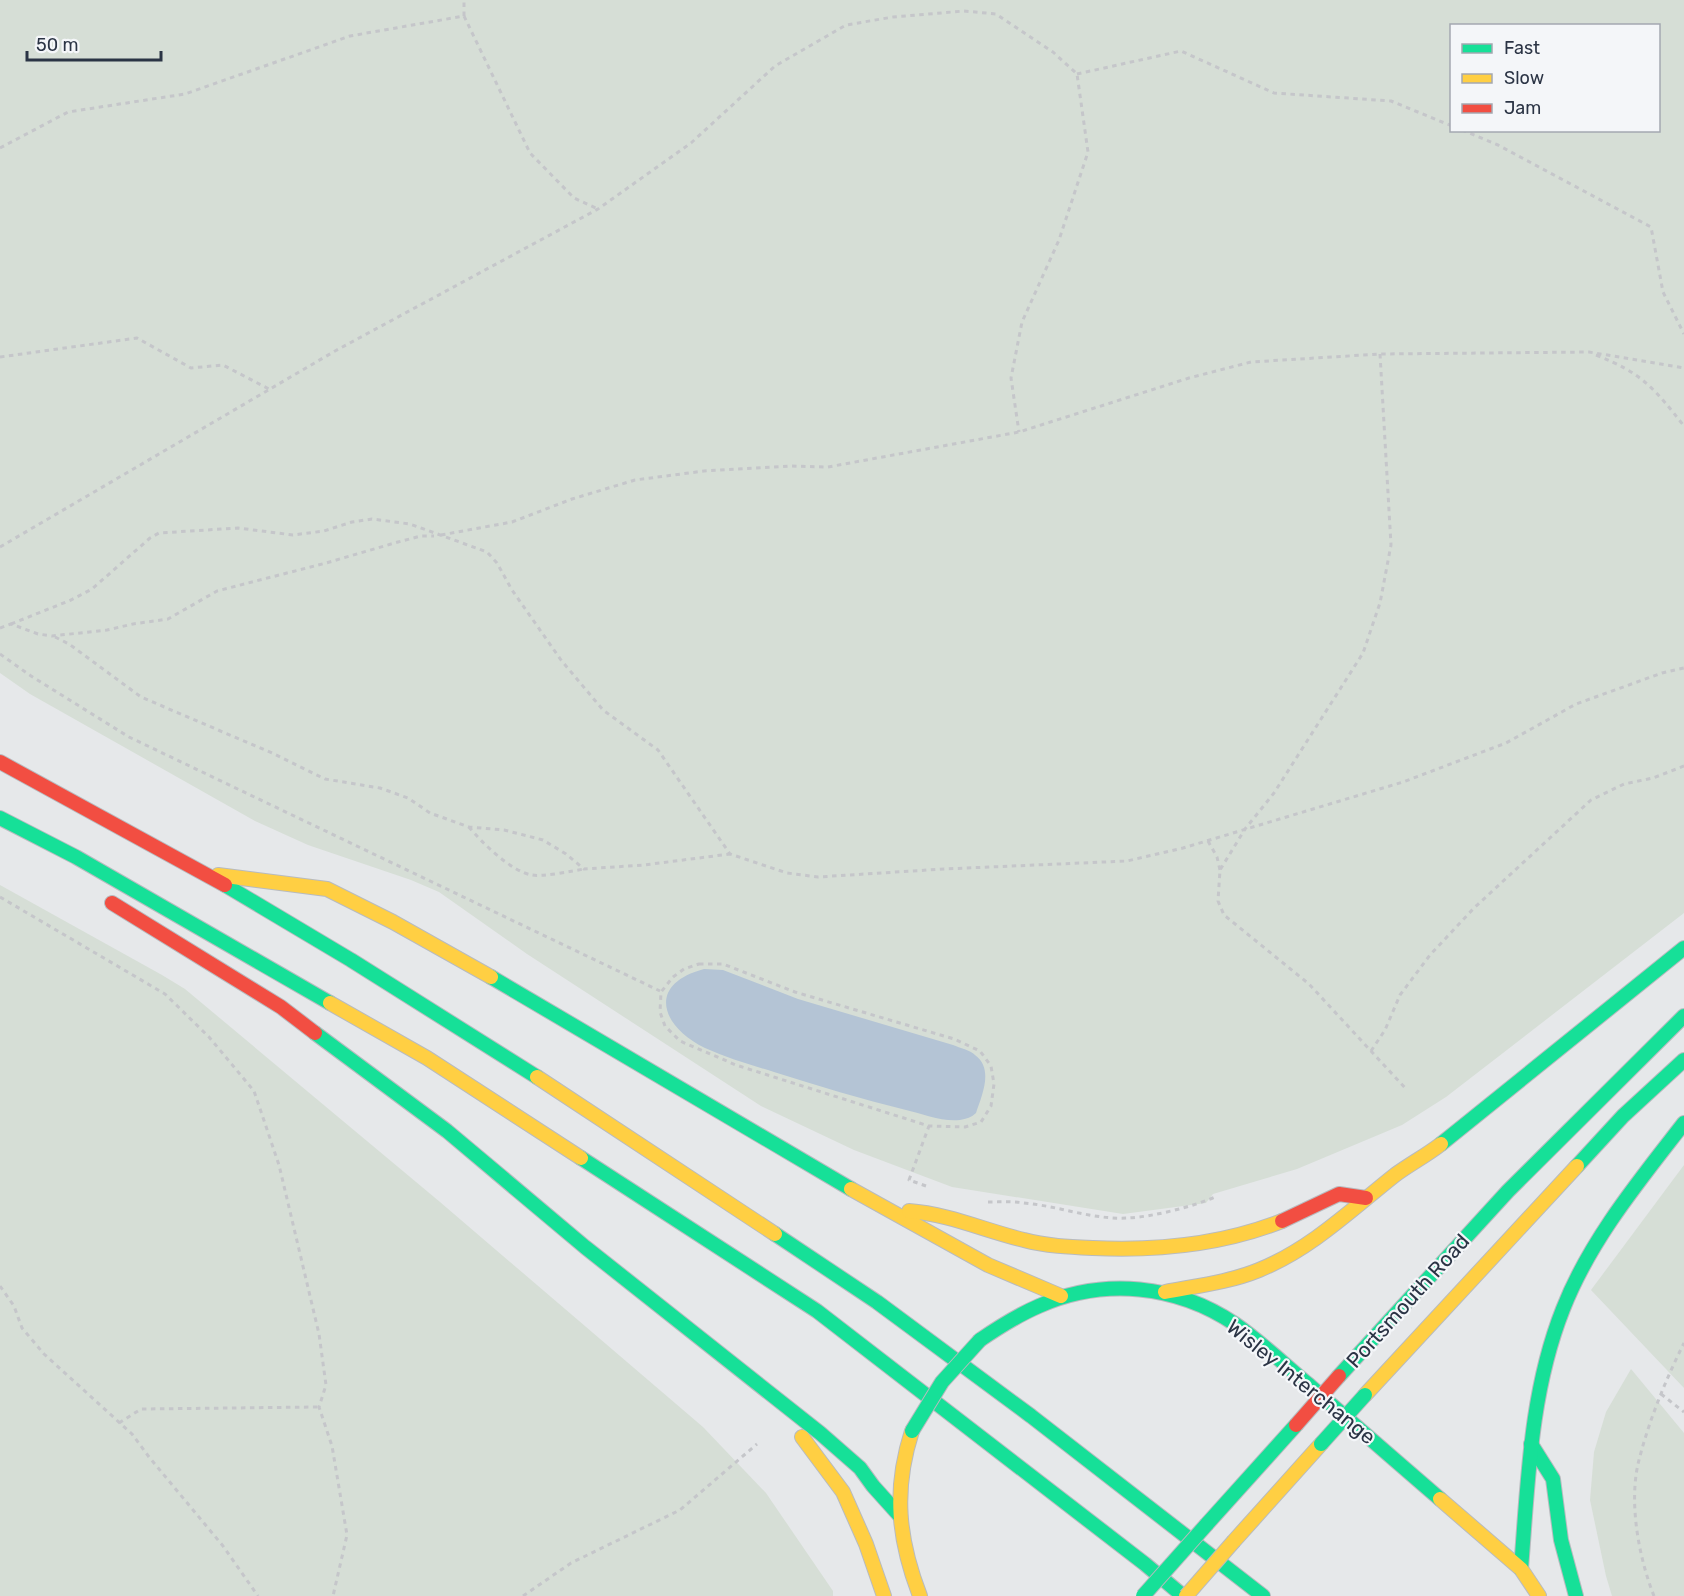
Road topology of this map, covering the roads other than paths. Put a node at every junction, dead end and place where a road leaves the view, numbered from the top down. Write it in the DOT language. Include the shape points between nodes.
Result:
graph roads {
  1 [pos="0,762"];
  2 [pos="0,818"];
  3 [pos="75,857"];
  4 [pos="205,873"];
  5 [pos="1684,948"];
  6 [pos="1684,1016"];
  7 [pos="1684,1060"];
  8 [pos="1684,1123"];
  9 [pos="1366,1198"];
  10 [pos="883,1208"];
  11 [pos="1164,1292"];
  12 [pos="1061,1296"];
  13 [pos="791,1412"];
  14 [pos="1531,1444"];
  15 [pos="900,1516"];
  16 [pos="1521,1569"];
  17 [pos="884,1596"];
  18 [pos="920,1596"];
  19 [pos="1143,1596"];
  20 [pos="1184,1596"];
  21 [pos="1263,1596"];
  22 [pos="1539,1596"];
  23 [pos="1576,1596"];
  1 -- 4 [label="highway"];
  2 -- 3 [label="highway"];
  3 -- 13 [label="highway" via="107,899 281,1007 447,1131 585,1248"];
  3 -- 20 [label="highway" via="427,1058 816,1311"];
  4 -- 10 [label="highway" via="327,889 455,956"];
  4 -- 21 [label="highway" via="578,1103 877,1302"];
  5 -- 9 [label="highway" via="1432,1150"];
  6 -- 19 [label="highway, Portsmouth Road, bridge" via="1508,1191"];
  7 -- 20 [label="highway, Portsmouth Road, bridge" via="1623,1116"];
  8 -- 14 [label="highway" via="1589,1253 1552,1339"];
  9 -- 10 [label="highway" via="1340,1194 1248,1233 1186,1246 1140,1250 1026,1241 932,1213"];
  9 -- 11 [label="highway" via="1310,1243 1260,1270"];
  10 -- 12 [label="highway" via="988,1265"];
  11 -- 12 [label="highway, Wisley Interchange" via="1125,1287"];
  11 -- 16 [label="highway, Wisley Interchange" via="1233,1322"];
  12 -- 15 [label="highway, Wisley Interchange, bridge" via="1009,1320 980,1340 942,1383 906,1446 899,1479"];
  13 -- 15 [label="highway" via="861,1468"];
  13 -- 17 [label="highway" via="806,1444 843,1492"];
  14 -- 16 [label="highway"];
  14 -- 23 [label="highway" via="1553,1479 1561,1540"];
  15 -- 18 [label="highway, Wisley Interchange" via="905,1554"];
  16 -- 22 [label="highway, Wisley Interchange"];
}
